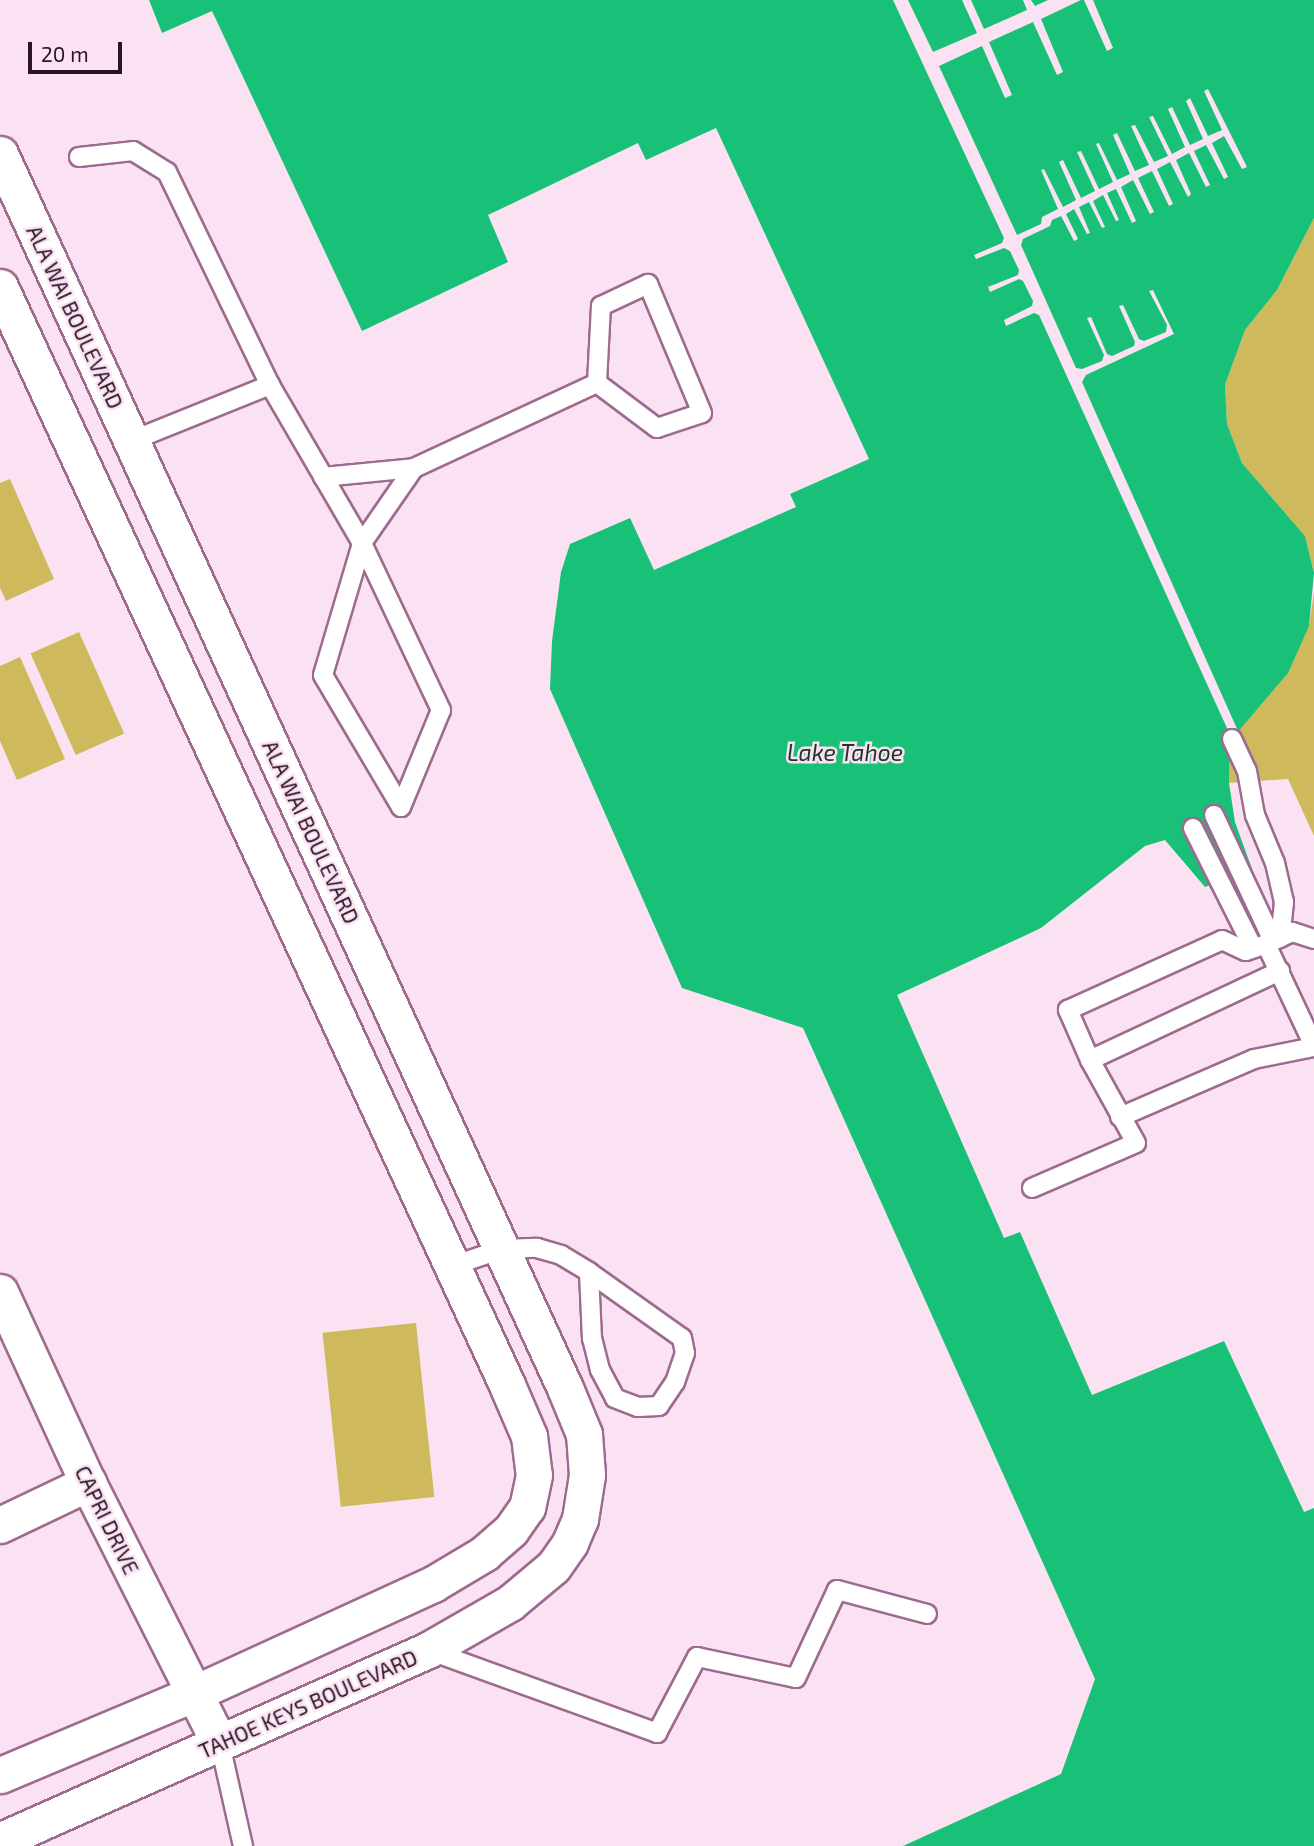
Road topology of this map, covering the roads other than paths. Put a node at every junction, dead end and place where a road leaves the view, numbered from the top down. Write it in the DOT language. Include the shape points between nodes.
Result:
graph roads {
  1 [pos="0,154"];
  2 [pos="79,156"];
  3 [pos="0,287"];
  4 [pos="597,383"];
  5 [pos="270,384"];
  6 [pos="131,441"];
  7 [pos="414,468"];
  8 [pos="323,477"];
  9 [pos="362,542"];
  10 [pos="1232,739"];
  11 [pos="1214,815"];
  12 [pos="1193,828"];
  13 [pos="1314,939"];
  14 [pos="1268,943"];
  15 [pos="1280,971"];
  16 [pos="1314,1046"];
  17 [pos="1090,1060"];
  18 [pos="1120,1117"];
  19 [pos="1032,1188"];
  20 [pos="502,1249"];
  21 [pos="452,1266"];
  22 [pos="589,1272"];
  23 [pos="0,1292"];
  24 [pos="88,1483"];
  25 [pos="580,1519"];
  26 [pos="0,1525"];
  27 [pos="927,1614"];
  28 [pos="428,1650"];
  29 [pos="194,1694"];
  30 [pos="219,1744"];
  31 [pos="0,1775"];
  32 [pos="0,1841"];
  33 [pos="243,1846"];
  1 -- 6 [label="street, ALA WAI BOULEVARD"];
  2 -- 5 [label="lane" via="133,151 167,172"];
  3 -- 21 [label="street"];
  4 -- 4 [label="lane" via="657,428 702,412 648,284 601,306"];
  4 -- 7 [label="lane"];
  5 -- 6 [label="lane"];
  5 -- 8 [label="lane"];
  6 -- 20 [label="street, ALA WAI BOULEVARD"];
  7 -- 8 [label="lane"];
  7 -- 9 [label="lane"];
  8 -- 9 [label="lane"];
  9 -- 9 [label="lane" via="441,710 401,807 323,675"];
  10 -- 14 [label="lane" via="1247,771 1255,815 1275,863 1284,902"];
  11 -- 14 [label="lane"];
  12 -- 14 [label="lane"];
  13 -- 14 [label="lane" via="1293,932"];
  14 -- 15 [label="lane"];
  14 -- 17 [label="lane" via="1246,951 1222,940 1068,1010"];
  15 -- 16 [label="lane"];
  15 -- 17 [label="lane"];
  16 -- 18 [label="lane" via="1254,1059"];
  17 -- 18 [label="lane"];
  18 -- 19 [label="lane" via="1136,1143"];
  20 -- 21 [label="lane"];
  20 -- 22 [label="lane" via="537,1248 561,1255"];
  20 -- 25 [label="street, ALA WAI BOULEVARD" via="584,1434 587,1475"];
  21 -- 29 [label="street" via="529,1436 534,1475 527,1507 511,1530 485,1553 433,1584"];
  22 -- 22 [label="lane" via="682,1338 685,1353 675,1382 659,1406 638,1407 615,1398 600,1370 592,1339"];
  23 -- 24 [label="street, CAPRI DRIVE"];
  24 -- 26 [label="street"];
  24 -- 29 [label="street, CAPRI DRIVE"];
  25 -- 28 [label="street, TAHOE KEYS BOULEVARD" via="553,1566 510,1603"];
  27 -- 28 [label="lane" via="837,1590 796,1678 696,1657 657,1733"];
  28 -- 30 [label="street, TAHOE KEYS BOULEVARD"];
  29 -- 30 [label="street, CAPRI DRIVE"];
  29 -- 31 [label="street"];
  30 -- 32 [label="street, TAHOE KEYS BOULEVARD"];
  30 -- 33 [label="lane"];
}
